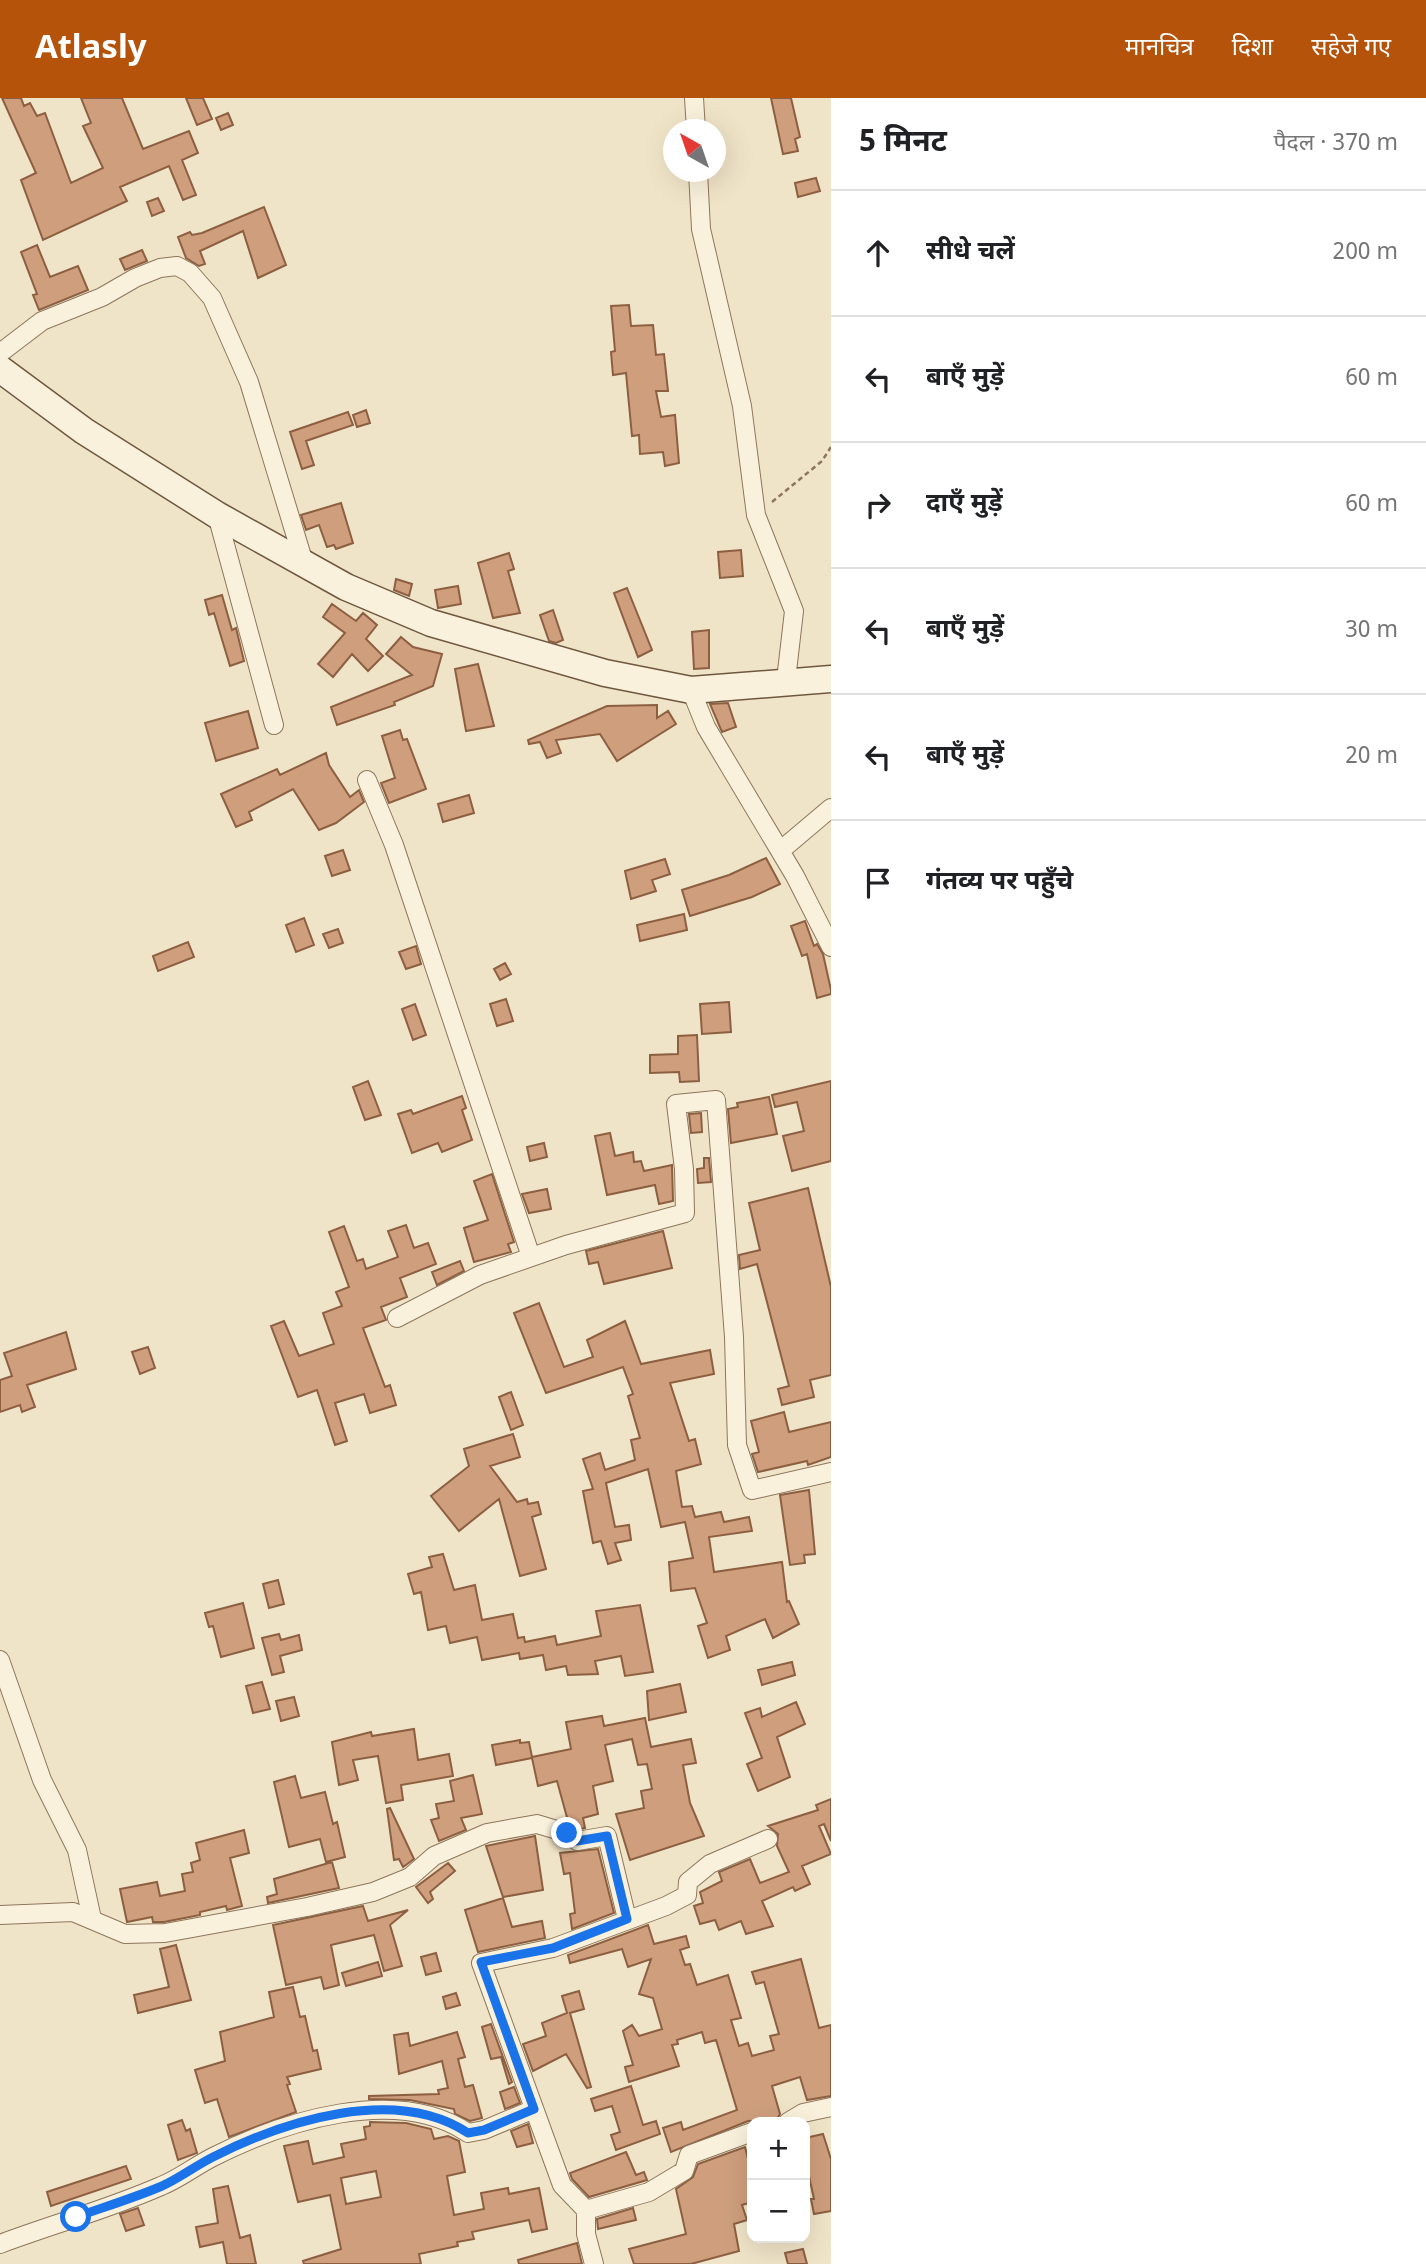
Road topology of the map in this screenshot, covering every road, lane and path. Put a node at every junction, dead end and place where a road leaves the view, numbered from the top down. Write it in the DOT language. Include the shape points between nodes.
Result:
graph roads {
  1 [pos="694,98"];
  2 [pos="695,119"];
  3 [pos="699,182"];
  4 [pos="0,353"];
  5 [pos="0,369"];
  6 [pos="831,447"];
  7 [pos="217,515"];
  8 [pos="756,515"];
  9 [pos="304,563"];
  10 [pos="831,679"];
  11 [pos="786,680"];
  12 [pos="691,690"];
  13 [pos="274,725"];
  14 [pos="367,780"];
  15 [pos="831,808"];
  16 [pos="780,850"];
  17 [pos="831,947"];
  18 [pos="530,1257"];
  19 [pos="397,1318"];
  20 [pos="831,1472"];
  21 [pos="0,1660"];
  22 [pos="768,1839"];
  23 [pos="0,1915"];
  24 [pos="92,1919"];
  25 [pos="627,1919"];
  26 [pos="831,2108"];
  27 [pos="534,2109"];
  28 [pos="796,2117"];
  29 [pos="747,2134"];
  30 [pos="586,2210"];
  31 [pos="0,2244"];
  32 [pos="594,2264"];
  1 -- 2 [label="street"];
  3 -- 8 [label="street" via="701,229 742,406"];
  4 -- 9 [label="street" via="42,321 135,278 177,266 190,273 212,298 249,382"];
  5 -- 7 [label="street" via="84,431"];
  6 -- 8 [label="path" via="822,461"];
  7 -- 9 [label="street"];
  7 -- 13 [label="street"];
  8 -- 11 [label="street" via="794,611"];
  9 -- 12 [label="street" via="346,587 430,623 604,673"];
  10 -- 11 [label="street"];
  11 -- 12 [label="street"];
  12 -- 16 [label="street" via="706,727"];
  14 -- 18 [label="street" via="394,845"];
  15 -- 16 [label="street"];
  16 -- 17 [label="street"];
  18 -- 19 [label="street" via="480,1275"];
  18 -- 20 [label="street" via="685,1213 676,1104 716,1100 734,1337 737,1445 752,1490"];
  21 -- 24 [label="street" via="42,1780 77,1850"];
  22 -- 25 [label="street" via="710,1864 688,1882 687,1895"];
  23 -- 24 [label="street" via="73,1912"];
  24 -- 25 [label="street" via="125,1934 165,1933 307,1908 373,1892 410,1877 434,1856 487,1833 537,1824 577,1841 607,1836"];
  25 -- 27 [label="street" via="553,1948 481,1962"];
  26 -- 28 [label="street"];
  27 -- 30 [label="street" via="562,2185"];
  27 -- 31 [label="street" via="468,2133 451,2122 392,2112 351,2111 317,2118 213,2157 163,2186"];
  29 -- 30 [label="street" via="689,2155 684,2171 649,2192"];
  30 -- 32 [label="street" via="586,2234"];
}
